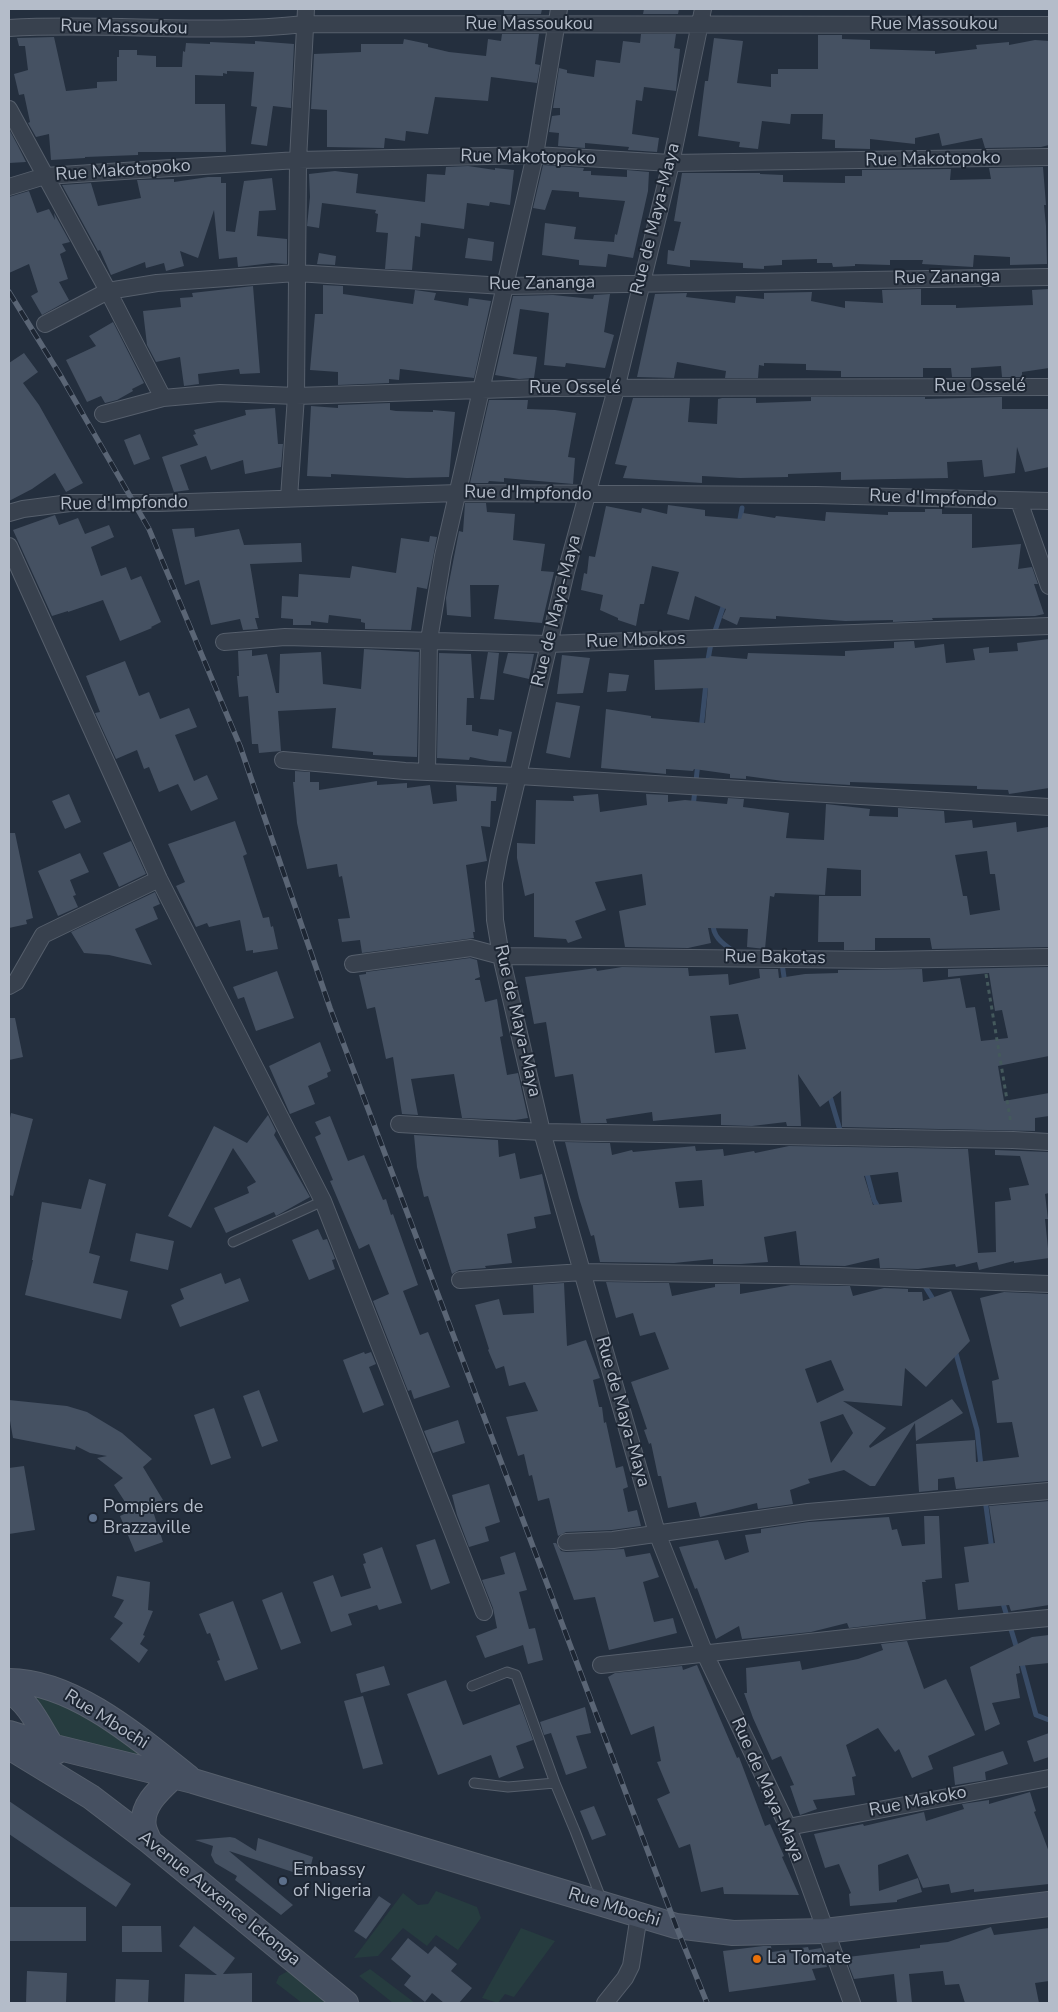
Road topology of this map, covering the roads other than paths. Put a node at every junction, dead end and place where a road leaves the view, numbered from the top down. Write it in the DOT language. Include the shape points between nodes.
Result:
graph roads {
  1 [pos="703,9"];
  2 [pos="305,17"];
  3 [pos="558,17"];
  4 [pos="1049,25"];
  5 [pos="700,26"];
  6 [pos="9,28"];
  7 [pos="9,109"];
  8 [pos="535,156"];
  9 [pos="1049,157"];
  10 [pos="298,160"];
  11 [pos="671,163"];
  12 [pos="45,176"];
  13 [pos="9,187"];
  14 [pos="296,274"];
  15 [pos="1049,277"];
  16 [pos="641,282"];
  17 [pos="504,286"];
  18 [pos="108,291"];
  19 [pos="45,324"];
  20 [pos="1049,387"];
  21 [pos="480,389"];
  22 [pos="616,389"];
  23 [pos="296,396"];
  24 [pos="162,398"];
  25 [pos="103,414"];
  26 [pos="458,492"];
  27 [pos="586,495"];
  28 [pos="289,498"];
  29 [pos="1019,501"];
  30 [pos="1049,501"];
  31 [pos="9,513"];
  32 [pos="9,546"];
  33 [pos="1049,586"];
  34 [pos="1049,626"];
  35 [pos="428,640"];
  36 [pos="224,642"];
  37 [pos="548,644"];
  38 [pos="284,760"];
  39 [pos="427,771"];
  40 [pos="518,776"];
  41 [pos="1049,807"];
  42 [pos="158,879"];
  43 [pos="501,956"];
  44 [pos="1049,957"];
  45 [pos="353,964"];
  46 [pos="9,986"];
  47 [pos="399,1124"];
  48 [pos="542,1132"];
  49 [pos="1049,1142"];
  50 [pos="323,1201"];
  51 [pos="234,1242"];
  52 [pos="583,1272"];
  53 [pos="460,1280"];
  54 [pos="1049,1284"];
  55 [pos="1049,1491"];
  56 [pos="657,1534"];
  57 [pos="566,1542"];
  58 [pos="484,1612"];
  59 [pos="1049,1618"];
  60 [pos="705,1654"];
  61 [pos="601,1665"];
  62 [pos="9,1681"];
  63 [pos="472,1686"];
  64 [pos="9,1691"];
  65 [pos="9,1733"];
  66 [pos="51,1746"];
  67 [pos="9,1748"];
  68 [pos="1049,1778"];
  69 [pos="183,1779"];
  70 [pos="474,1782"];
  71 [pos="555,1783"];
  72 [pos="91,1797"];
  73 [pos="788,1827"];
  74 [pos="150,1842"];
  75 [pos="603,1904"];
  76 [pos="1049,1904"];
  77 [pos="639,1916"];
  78 [pos="825,1931"];
  79 [pos="346,2003"];
  80 [pos="605,2003"];
  81 [pos="852,2003"];
  1 -- 5 [label="street, Rue de Maya-Maya"];
  2 -- 3 [label="street, Rue Massoukou"];
  2 -- 6 [label="street, Rue Massoukou" via="262,29"];
  2 -- 10 [label="street"];
  3 -- 5 [label="street, Rue Massoukou"];
  3 -- 8 [label="street"];
  4 -- 5 [label="street, Rue Massoukou"];
  5 -- 11 [label="street, Rue de Maya-Maya"];
  7 -- 12 [label="street"];
  8 -- 10 [label="street, Rue Makotopoko"];
  8 -- 11 [label="street, Rue Makotopoko"];
  8 -- 17 [label="street"];
  9 -- 11 [label="street, Rue Makotopoko"];
  10 -- 12 [label="street, Rue Makotopoko"];
  10 -- 14 [label="street"];
  11 -- 16 [label="street, Rue de Maya-Maya"];
  12 -- 13 [label="street, Rue Makotopoko"];
  12 -- 18 [label="street"];
  14 -- 17 [label="street, Rue Zananga"];
  14 -- 18 [label="street, Rue Zananga" via="157,283"];
  14 -- 23 [label="street"];
  15 -- 16 [label="street, Rue Zananga"];
  16 -- 17 [label="street, Rue Zananga"];
  16 -- 22 [label="street, Rue de Maya-Maya"];
  17 -- 21 [label="street"];
  18 -- 19 [label="street, Rue Zananga"];
  18 -- 24 [label="street"];
  20 -- 22 [label="street, Rue Osselé"];
  21 -- 22 [label="street, Rue Osselé"];
  21 -- 23 [label="street, Rue Osselé"];
  21 -- 26 [label="street"];
  22 -- 27 [label="street, Rue de Maya-Maya"];
  23 -- 24 [label="street, Rue Osselé" via="220,394"];
  23 -- 28 [label="street"];
  24 -- 25 [label="street, Rue Osselé"];
  26 -- 27 [label="street, Rue d'Impfondo"];
  26 -- 28 [label="street, Rue d'Impfondo"];
  26 -- 35 [label="street"];
  27 -- 29 [label="street, Rue d'Impfondo" via="816,495"];
  27 -- 37 [label="street, Rue de Maya-Maya"];
  28 -- 31 [label="street, Rue d'Impfondo" via="70,503"];
  29 -- 30 [label="street, Rue d'Impfondo"];
  29 -- 33 [label="street"];
  32 -- 42 [label="street"];
  34 -- 37 [label="street, Rue Mbokos"];
  35 -- 36 [label="street, Rue Mbokos" via="285,637"];
  35 -- 37 [label="street, Rue Mbokos"];
  35 -- 39 [label="street"];
  37 -- 40 [label="street, Rue de Maya-Maya"];
  38 -- 39 [label="street"];
  39 -- 40 [label="street"];
  40 -- 41 [label="street"];
  40 -- 43 [label="street, Rue de Maya-Maya" via="494,884"];
  42 -- 46 [label="street" via="42,935 16,982"];
  42 -- 50 [label="street"];
  43 -- 44 [label="street, Rue Bakotas" via="882,960"];
  43 -- 45 [label="street, Rue Bakotas" via="470,948"];
  43 -- 48 [label="street, Rue de Maya-Maya"];
  47 -- 48 [label="street"];
  48 -- 49 [label="street"];
  48 -- 52 [label="street, Rue de Maya-Maya"];
  50 -- 51 [label="lane"];
  50 -- 58 [label="street"];
  52 -- 53 [label="street"];
  52 -- 54 [label="street" via="838,1276"];
  52 -- 56 [label="street, Rue de Maya-Maya"];
  55 -- 56 [label="street" via="808,1512"];
  56 -- 57 [label="street"];
  56 -- 60 [label="street, Rue de Maya-Maya"];
  59 -- 60 [label="street"];
  60 -- 61 [label="street"];
  60 -- 73 [label="street, Rue de Maya-Maya"];
  62 -- 69 [label="main road, Rue Mbochi" via="41,1684 80,1700 160,1755"];
  63 -- 71 [label="lane" via="507,1672 516,1675"];
  64 -- 66 [label="main road, Avenue Auxence Ickonga" via="29,1710"];
  65 -- 66 [label="main road, Rue Mbochi"];
  66 -- 69 [label="main road, Rue Mbochi"];
  66 -- 72 [label="main road, Avenue Auxence Ickonga"];
  67 -- 72 [label="main road, Avenue Auxence Ickonga"];
  68 -- 73 [label="street, Rue Makoko"];
  69 -- 74 [label="main road" via="151,1799 144,1827"];
  69 -- 75 [label="main road, Rue Mbochi"];
  70 -- 71 [label="lane" via="508,1787"];
  71 -- 75 [label="lane"];
  72 -- 74 [label="main road, Avenue Auxence Ickonga"];
  73 -- 78 [label="street, Rue de Maya-Maya"];
  74 -- 79 [label="main road, Avenue Auxence Ickonga"];
  75 -- 77 [label="main road, Rue Mbochi"];
  76 -- 78 [label="main road, Rue Mbochi"];
  77 -- 78 [label="main road, Rue Mbochi" via="676,1926 733,1933"];
  77 -- 80 [label="street" via="631,1966"];
  78 -- 81 [label="street, Rue de Maya-Maya"];
}
